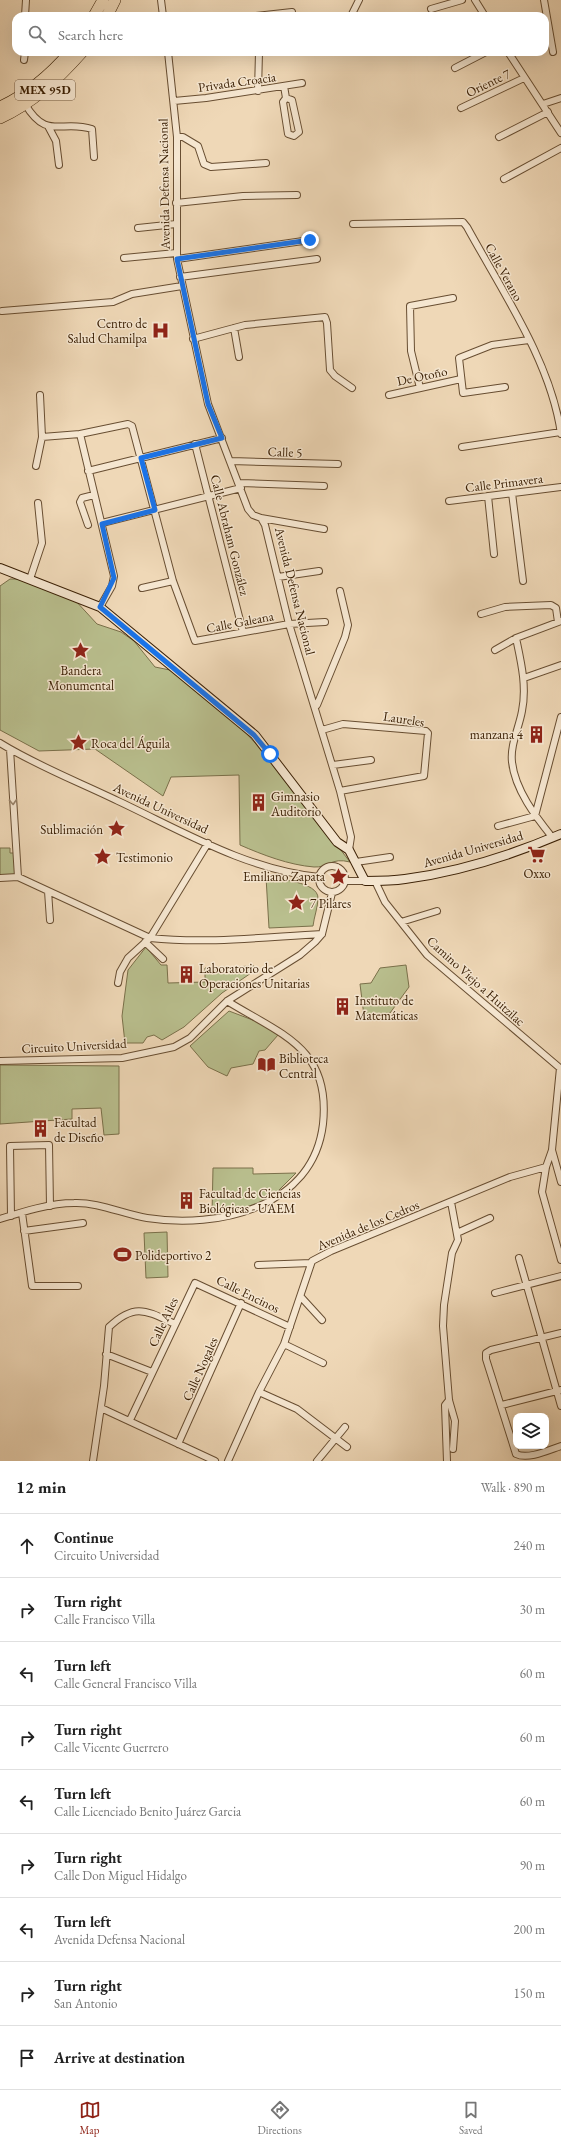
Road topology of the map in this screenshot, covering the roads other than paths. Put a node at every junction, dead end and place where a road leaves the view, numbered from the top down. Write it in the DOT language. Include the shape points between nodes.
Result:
graph roads {
  1 [pos="26,0"];
  2 [pos="103,0"];
  3 [pos="115,0"];
  4 [pos="161,0"];
  5 [pos="359,0"];
  6 [pos="462,0"];
  7 [pos="475,0"];
  8 [pos="544,0"];
  9 [pos="432,9"];
  10 [pos="25,12"];
  11 [pos="96,12"];
  12 [pos="109,12"];
  13 [pos="163,12"];
  14 [pos="353,12"];
  15 [pos="481,12"];
  16 [pos="546,12"];
  17 [pos="549,29"];
  18 [pos="553,52"];
  19 [pos="24,56"];
  20 [pos="66,56"];
  21 [pos="78,56"];
  22 [pos="168,56"];
  23 [pos="259,56"];
  24 [pos="478,56"];
  25 [pos="510,56"];
  26 [pos="24,60"];
  27 [pos="455,68"];
  28 [pos="524,78"];
  29 [pos="302,83"];
  30 [pos="284,86"];
  31 [pos="258,91"];
  32 [pos="286,98"];
  33 [pos="561,98"];
  34 [pos="174,101"];
  35 [pos="25,104"];
  36 [pos="543,104"];
  37 [pos="0,107"];
  38 [pos="462,108"];
  39 [pos="12,112"];
  40 [pos="548,112"];
  41 [pos="0,118"];
  42 [pos="0,123"];
  43 [pos="48,126"];
  44 [pos="561,133"];
  45 [pos="176,137"];
  46 [pos="499,137"];
  47 [pos="561,148"];
  48 [pos="94,157"];
  49 [pos="266,162"];
  50 [pos="59,165"];
  51 [pos="504,179"];
  52 [pos="297,195"];
  53 [pos="176,203"];
  54 [pos="176,224"];
  55 [pos="354,224"];
  56 [pos="138,228"];
  57 [pos="310,240"];
  58 [pos="176,256"];
  59 [pos="124,258"];
  60 [pos="317,259"];
  61 [pos="180,277"];
  62 [pos="182,286"];
  63 [pos="453,298"];
  64 [pos="2,311"];
  65 [pos="234,328"];
  66 [pos="193,339"];
  67 [pos="529,340"];
  68 [pos="239,357"];
  69 [pos="461,379"];
  70 [pos="505,387"];
  71 [pos="352,388"];
  72 [pos="420,388"];
  73 [pos="40,395"];
  74 [pos="389,395"];
  75 [pos="561,433"];
  76 [pos="80,434"];
  77 [pos="42,437"];
  78 [pos="222,438"];
  79 [pos="195,444"];
  80 [pos="462,446"];
  81 [pos="141,458"];
  82 [pos="231,461"];
  83 [pos="338,464"];
  84 [pos="36,466"];
  85 [pos="88,472"];
  86 [pos="241,485"];
  87 [pos="324,486"];
  88 [pos="561,488"];
  89 [pos="512,493"];
  90 [pos="94,495"];
  91 [pos="210,496"];
  92 [pos="488,496"];
  93 [pos="449,501"];
  94 [pos="38,503"];
  95 [pos="155,510"];
  96 [pos="261,518"];
  97 [pos="102,524"];
  98 [pos="88,525"];
  99 [pos="324,529"];
  100 [pos="494,554"];
  101 [pos="0,568"];
  102 [pos="319,571"];
  103 [pos="278,577"];
  104 [pos="30,579"];
  105 [pos="173,581"];
  106 [pos="523,581"];
  107 [pos="142,588"];
  108 [pos="340,591"];
  109 [pos="100,607"];
  110 [pos="481,614"];
  111 [pos="325,622"];
  112 [pos="560,622"];
  113 [pos="289,624"];
  114 [pos="243,632"];
  115 [pos="516,638"];
  116 [pos="495,650"];
  117 [pos="561,665"];
  118 [pos="524,678"];
  119 [pos="317,705"];
  120 [pos="561,717"];
  121 [pos="322,730"];
  122 [pos="0,743"];
  123 [pos="10,749"];
  124 [pos="371,760"];
  125 [pos="332,765"];
  126 [pos="340,791"];
  127 [pos="535,816"];
  128 [pos="498,826"];
  129 [pos="561,834"];
  130 [pos="552,837"];
  131 [pos="208,844"];
  132 [pos="349,850"];
  133 [pos="390,857"];
  134 [pos="356,862"];
  135 [pos="18,877"];
  136 [pos="319,877"];
  137 [pos="0,878"];
  138 [pos="345,881"];
  139 [pos="365,881"];
  140 [pos="374,881"];
  141 [pos="48,892"];
  142 [pos="332,893"];
  143 [pos="437,910"];
  144 [pos="50,920"];
  145 [pos="401,922"];
  146 [pos="322,934"];
  147 [pos="148,940"];
  148 [pos="162,959"];
  149 [pos="118,983"];
  150 [pos="227,1001"];
  151 [pos="0,1061"];
  152 [pos="560,1072"];
  153 [pos="552,1150"];
  154 [pos="546,1167"];
  155 [pos="561,1182"];
  156 [pos="451,1202"];
  157 [pos="50,1206"];
  158 [pos="22,1213"];
  159 [pos="11,1216"];
  160 [pos="490,1218"];
  161 [pos="0,1219"];
  162 [pos="83,1223"];
  163 [pos="24,1231"];
  164 [pos="457,1234"];
  165 [pos="519,1258"];
  166 [pos="561,1260"];
  167 [pos="311,1263"];
  168 [pos="258,1265"];
  169 [pos="561,1276"];
  170 [pos="195,1282"];
  171 [pos="527,1284"];
  172 [pos="78,1286"];
  173 [pos="495,1293"];
  174 [pos="301,1296"];
  175 [pos="242,1303"];
  176 [pos="322,1320"];
  177 [pos="175,1324"];
  178 [pos="290,1327"];
  179 [pos="561,1333"];
  180 [pos="542,1337"];
  181 [pos="284,1344"];
  182 [pos="106,1354"];
  183 [pos="323,1363"];
  184 [pos="152,1372"];
  185 [pos="559,1390"];
  186 [pos="259,1392"];
  187 [pos="449,1400"];
  188 [pos="502,1405"];
  189 [pos="561,1406"];
  190 [pos="101,1408"];
  191 [pos="130,1420"];
  192 [pos="345,1427"];
  193 [pos="335,1438"];
  194 [pos="178,1444"];
  195 [pos="561,1446"];
  196 [pos="347,1447"];
  197 [pos="453,1449"];
  198 [pos="93,1461"];
  199 [pos="215,1461"];
  200 [pos="228,1461"];
  201 [pos="317,1461"];
  202 [pos="447,1461"];
  1 -- 10 [label="street"];
  2 -- 11 [label="highway"];
  3 -- 12 [label="highway"];
  4 -- 13 [label="street"];
  5 -- 14 [label="street"];
  6 -- 9 [label="street"];
  7 -- 15 [label="street"];
  8 -- 16 [label="street"];
  17 -- 18 [label="street"];
  19 -- 26 [label="street"];
  20 -- 37 [label="highway, MEX 95D" via="23,94"];
  21 -- 35 [label="highway, MEX 95D" via="56,80"];
  22 -- 34 [label="street, Avenida Defensa Nacional"];
  23 -- 31 [label="street"];
  24 -- 27 [label="street"];
  25 -- 28 [label="street"];
  28 -- 36 [label="street"];
  28 -- 38 [label="street, Oriente 7"];
  29 -- 30 [label="street, Privada Croacia"];
  30 -- 31 [label="street, Privada Croacia"];
  30 -- 32 [label="street"];
  31 -- 34 [label="street, Privada Croacia"];
  32 -- 32 [label="street" via="292,100 299,132 294,136 288,134 283,102"];
  33 -- 36 [label="street"];
  34 -- 45 [label="street, Avenida Defensa Nacional"];
  35 -- 39 [label="highway, MEX 95D"];
  35 -- 43 [label="street" via="40,124"];
  36 -- 40 [label="street"];
  39 -- 41 [label="highway, MEX 95D"];
  39 -- 42 [label="street"];
  40 -- 44 [label="street"];
  40 -- 46 [label="street"];
  43 -- 48 [label="street" via="92,129"];
  43 -- 50 [label="street" via="56,141"];
  45 -- 49 [label="street" via="184,137 198,146 204,164 211,167"];
  45 -- 53 [label="street, Avenida Defensa Nacional"];
  47 -- 51 [label="street"];
  52 -- 53 [label="street" via="243,196"];
  53 -- 54 [label="street, Avenida Defensa Nacional"];
  54 -- 56 [label="street"];
  54 -- 58 [label="street, Avenida Defensa Nacional"];
  55 -- 67 [label="street, Calle Verano" via="463,222"];
  57 -- 58 [label="street"];
  58 -- 59 [label="street"];
  58 -- 61 [label="street, Avenida Defensa Nacional"];
  60 -- 61 [label="street"];
  61 -- 62 [label="street, Avenida Defensa Nacional"];
  62 -- 64 [label="street" via="132,294 113,302"];
  62 -- 66 [label="street, Avenida Defensa Nacional"];
  63 -- 72 [label="street" via="410,306 411,351"];
  65 -- 66 [label="street"];
  65 -- 68 [label="street"];
  65 -- 71 [label="street" via="325,317 330,370"];
  66 -- 78 [label="street, Avenida Defensa Nacional" via="208,404"];
  67 -- 69 [label="street, De Otoño" via="492,345 459,358"];
  67 -- 75 [label="street, Calle Verano" via="553,392"];
  69 -- 70 [label="street" via="463,393"];
  69 -- 72 [label="street, De Otoño"];
  72 -- 74 [label="street, De Otoño"];
  73 -- 77 [label="street"];
  75 -- 80 [label="street"];
  76 -- 77 [label="street"];
  76 -- 81 [label="street" via="131,425"];
  76 -- 85 [label="street"];
  77 -- 84 [label="street"];
  78 -- 79 [label="street"];
  78 -- 82 [label="street, Avenida Defensa Nacional"];
  79 -- 81 [label="street"];
  79 -- 91 [label="street, Calle Abraham González"];
  81 -- 85 [label="street"];
  81 -- 95 [label="street"];
  82 -- 83 [label="street, Calle 5"];
  82 -- 86 [label="street, Avenida Defensa Nacional"];
  85 -- 90 [label="street"];
  86 -- 87 [label="street"];
  86 -- 91 [label="street"];
  86 -- 96 [label="street, Avenida Defensa Nacional" via="250,512"];
  88 -- 89 [label="street, Calle Primavera"];
  89 -- 92 [label="street, Calle Primavera"];
  89 -- 106 [label="street"];
  90 -- 97 [label="street"];
  90 -- 98 [label="street" via="82,498 80,502"];
  91 -- 95 [label="street"];
  91 -- 114 [label="street, Calle Abraham González"];
  92 -- 93 [label="street, Calle Primavera"];
  92 -- 100 [label="street"];
  94 -- 104 [label="street" via="42,543"];
  95 -- 97 [label="street"];
  95 -- 105 [label="street"];
  96 -- 99 [label="street"];
  96 -- 103 [label="street, Avenida Defensa Nacional"];
  97 -- 109 [label="street" via="114,581"];
  101 -- 104 [label="street"];
  102 -- 103 [label="street"];
  103 -- 113 [label="street, Avenida Defensa Nacional"];
  104 -- 109 [label="street"];
  105 -- 107 [label="street"];
  105 -- 114 [label="street, Calle Galeana" via="195,641"];
  108 -- 119 [label="street" via="348,625"];
  109 -- 132 [label="street" via="254,735 337,842"];
  110 -- 112 [label="street" via="505,607 551,605 556,608"];
  111 -- 113 [label="street, Calle Galeana"];
  112 -- 115 [label="street"];
  113 -- 114 [label="street, Calle Galeana"];
  113 -- 121 [label="street, Avenida Defensa Nacional"];
  115 -- 116 [label="street"];
  115 -- 118 [label="street"];
  117 -- 118 [label="street"];
  118 -- 127 [label="street" via="524,698 512,763 529,808"];
  120 -- 127 [label="street"];
  121 -- 125 [label="street, Avenida Defensa Nacional"];
  121 -- 126 [label="street, Laureles" via="343,724 428,733 424,776"];
  122 -- 123 [label="street, Avenida Universidad"];
  123 -- 131 [label="street, Avenida Universidad"];
  123 -- 135 [label="street, one-way"];
  124 -- 125 [label="street"];
  125 -- 126 [label="street, Avenida Defensa Nacional"];
  126 -- 132 [label="street, Avenida Defensa Nacional" via="351,837"];
  127 -- 128 [label="street"];
  127 -- 130 [label="street"];
  129 -- 130 [label="street, Avenida Universidad"];
  130 -- 140 [label="street, Avenida Universidad" via="445,872 404,880"];
  131 -- 136 [label="street, Avenida Universidad" via="263,866"];
  131 -- 147 [label="street"];
  132 -- 134 [label="street"];
  133 -- 134 [label="street"];
  134 -- 139 [label="street"];
  135 -- 137 [label="street"];
  135 -- 141 [label="street"];
  136 -- 138 [label="street" via="327,867 336,867 343,872"];
  136 -- 142 [label="street" via="324,890"];
  138 -- 139 [label="street"];
  138 -- 142 [label="street" via="341,889"];
  139 -- 140 [label="street, Avenida Universidad"];
  140 -- 145 [label="street, Camino Viejo a Huitzilac" via="385,902"];
  141 -- 144 [label="street"];
  141 -- 147 [label="street"];
  142 -- 146 [label="street"];
  143 -- 145 [label="street"];
  145 -- 152 [label="street, Camino Viejo a Huitzilac" via="437,965"];
  146 -- 147 [label="street"];
  146 -- 150 [label="street, Circuito Universidad" via="300,955"];
  147 -- 148 [label="street"];
  147 -- 149 [label="street" via="128,958 120,972"];
  150 -- 151 [label="street, Circuito Universidad" via="190,1038 174,1047 122,1058"];
  150 -- 157 [label="street" via="302,1048 316,1067 323,1087 322,1128 318,1147 310,1165 296,1182 261,1206 225,1218 187,1221 149,1218 93,1205 74,1203"];
  152 -- 153 [label="street"];
  153 -- 154 [label="street"];
  153 -- 155 [label="street"];
  154 -- 156 [label="street, Avenida de los Cedros" via="510,1177"];
  154 -- 166 [label="street" via="542,1196"];
  156 -- 164 [label="street"];
  156 -- 167 [label="street, Avenida de los Cedros" via="331,1251"];
  157 -- 158 [label="street"];
  157 -- 159 [label="street" via="49,1145 10,1146"];
  158 -- 159 [label="street"];
  158 -- 163 [label="street"];
  159 -- 161 [label="street"];
  160 -- 164 [label="street"];
  162 -- 163 [label="street"];
  163 -- 172 [label="street" via="32,1286"];
  164 -- 187 [label="street" via="458,1240 452,1253 444,1305"];
  165 -- 171 [label="street"];
  167 -- 168 [label="street"];
  167 -- 174 [label="street, Avenida de los Cedros"];
  169 -- 171 [label="street"];
  170 -- 175 [label="street, Calle Encinos"];
  170 -- 177 [label="street, Calle Ailes"];
  171 -- 173 [label="street"];
  171 -- 180 [label="street"];
  174 -- 176 [label="street"];
  174 -- 178 [label="street, Avenida de los Cedros"];
  175 -- 178 [label="street, Calle Encinos"];
  175 -- 194 [label="street, Calle Nogales"];
  177 -- 182 [label="street" via="146,1311 130,1313 108,1327"];
  177 -- 184 [label="street, Calle Ailes"];
  178 -- 181 [label="street, Avenida de los Cedros"];
  179 -- 180 [label="street"];
  180 -- 185 [label="street"];
  180 -- 188 [label="street" via="486,1353"];
  181 -- 183 [label="street"];
  181 -- 186 [label="street, Avenida de los Cedros"];
  182 -- 184 [label="street"];
  182 -- 190 [label="street"];
  184 -- 191 [label="street, Calle Ailes"];
  185 -- 188 [label="street"];
  185 -- 189 [label="street"];
  186 -- 193 [label="street" via="290,1406"];
  186 -- 200 [label="street, Avenida de los Cedros"];
  187 -- 197 [label="street" via="455,1421"];
  187 -- 202 [label="street" via="445,1405"];
  188 -- 195 [label="street" via="514,1451 519,1455 529,1455"];
  190 -- 191 [label="street"];
  190 -- 198 [label="street"];
  191 -- 194 [label="street"];
  192 -- 193 [label="street"];
  193 -- 196 [label="street"];
  193 -- 201 [label="street"];
  194 -- 199 [label="street"];
}
